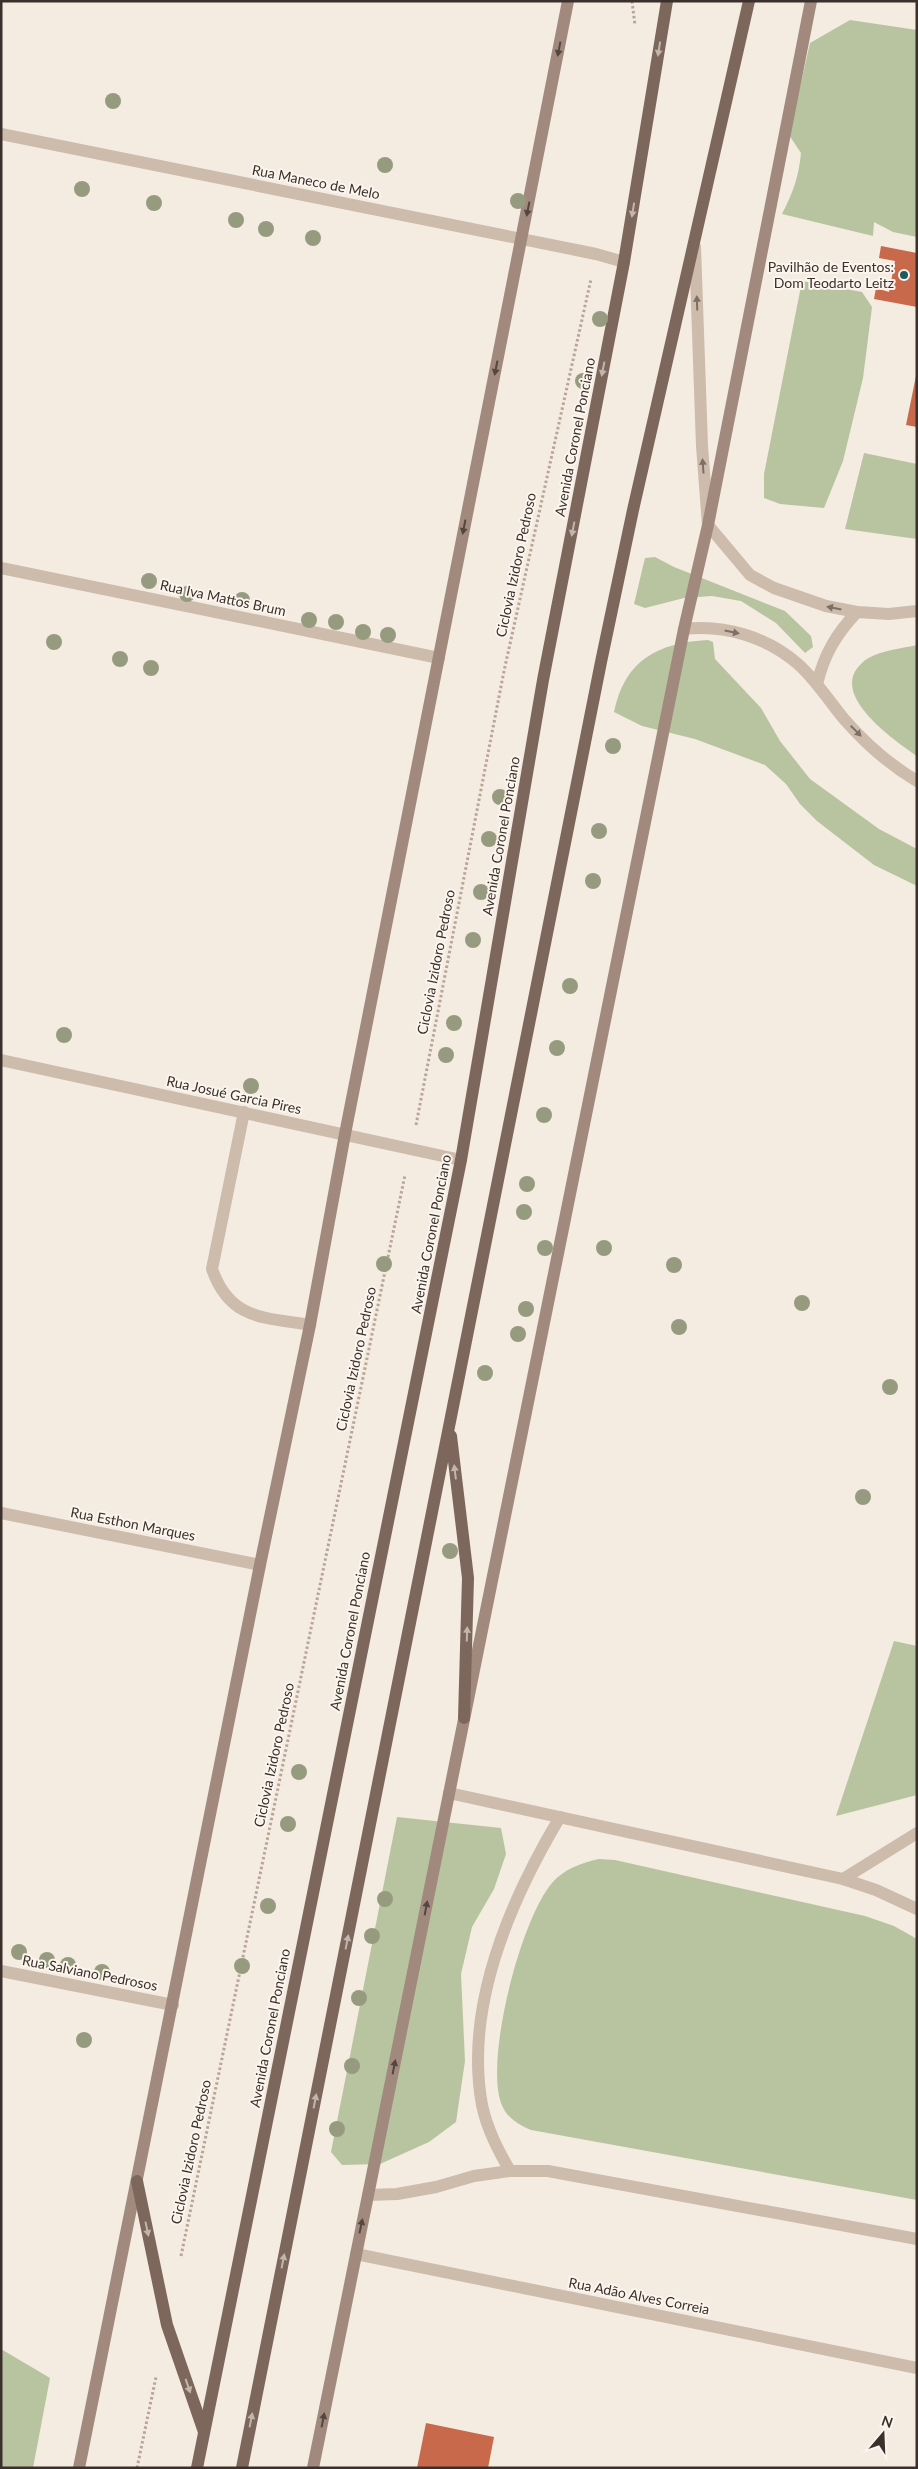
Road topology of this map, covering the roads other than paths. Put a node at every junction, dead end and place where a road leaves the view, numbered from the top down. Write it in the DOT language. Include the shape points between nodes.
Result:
graph roads {
  1 [pos="568,1"];
  2 [pos="667,1"];
  3 [pos="749,1"];
  4 [pos="811,1"];
  5 [pos="1,134"];
  6 [pos="522,239"];
  7 [pos="695,243"];
  8 [pos="624,262"];
  9 [pos="708,525"];
  10 [pos="1,568"];
  11 [pos="917,611"];
  12 [pos="857,612"];
  13 [pos="684,629"];
  14 [pos="438,658"];
  15 [pos="817,684"];
  16 [pos="917,781"];
  17 [pos="1,1060"];
  18 [pos="244,1112"];
  19 [pos="345,1134"];
  20 [pos="461,1160"];
  21 [pos="310,1325"];
  22 [pos="450,1425"];
  23 [pos="1,1513"];
  24 [pos="260,1565"];
  25 [pos="464,1718"];
  26 [pos="449,1793"];
  27 [pos="560,1818"];
  28 [pos="917,1833"];
  29 [pos="843,1879"];
  30 [pos="917,1910"];
  31 [pos="1,1971"];
  32 [pos="173,2005"];
  33 [pos="510,2171"];
  34 [pos="137,2182"];
  35 [pos="368,2195"];
  36 [pos="917,2239"];
  37 [pos="356,2254"];
  38 [pos="917,2368"];
  39 [pos="204,2433"];
  40 [pos="79,2468"];
  41 [pos="197,2468"];
  42 [pos="242,2468"];
  43 [pos="313,2468"];
  1 -- 6 [label="main road, one-way"];
  2 -- 8 [label="main road, Avenida Coronel Ponciano, one-way"];
  3 -- 7 [label="main road"];
  4 -- 9 [label="main road"];
  5 -- 6 [label="street, Rua Maneco de Melo"];
  6 -- 8 [label="street, Rua Maneco de Melo"];
  6 -- 14 [label="main road, one-way"];
  9 -- 7 [label="street, one-way"];
  7 -- 22 [label="main road" via="607,633"];
  8 -- 20 [label="main road, Avenida Coronel Ponciano, one-way" via="543,680"];
  12 -- 9 [label="street, one-way" via="800,598 750,575"];
  9 -- 13 [label="main road"];
  10 -- 14 [label="street, Rua Iva Mattos Brum"];
  11 -- 12 [label="street" via="889,614"];
  12 -- 15 [label="street" via="832,642 822,662"];
  13 -- 15 [label="street, one-way" via="719,629 747,635 782,652"];
  13 -- 25 [label="main road"];
  14 -- 19 [label="main road"];
  15 -- 16 [label="street, one-way" via="845,720 877,751"];
  17 -- 18 [label="street, Rua Josué Garcia Pires"];
  18 -- 19 [label="street, Rua Josué Garcia Pires"];
  18 -- 21 [label="street" via="212,1269 218,1286 230,1302 250,1314"];
  19 -- 20 [label="street, Rua Josué Garcia Pires"];
  19 -- 21 [label="main road"];
  20 -- 39 [label="main road, Avenida Coronel Ponciano"];
  21 -- 24 [label="main road"];
  25 -- 22 [label="main road, one-way" via="468,1578"];
  42 -- 22 [label="main road, one-way"];
  23 -- 24 [label="street, Rua Esthon Marques"];
  24 -- 32 [label="main road"];
  25 -- 26 [label="main road"];
  26 -- 27 [label="street"];
  35 -- 26 [label="main road, one-way"];
  27 -- 29 [label="street"];
  27 -- 33 [label="street" via="536,1858 499,1945 479,2040 478,2078 482,2107 491,2134"];
  28 -- 29 [label="street"];
  29 -- 30 [label="street" via="876,1890"];
  31 -- 32 [label="street, Rua Salviano Pedrosos"];
  32 -- 34 [label="main road"];
  33 -- 35 [label="street" via="397,2194"];
  33 -- 36 [label="street" via="548,2171"];
  34 -- 39 [label="main road, one-way" via="167,2325"];
  34 -- 40 [label="main road"];
  37 -- 35 [label="main road, one-way"];
  37 -- 38 [label="street, Rua Adão Alves Correia"];
  43 -- 37 [label="main road, one-way"];
  39 -- 41 [label="main road, Avenida Coronel Ponciano"];
}
